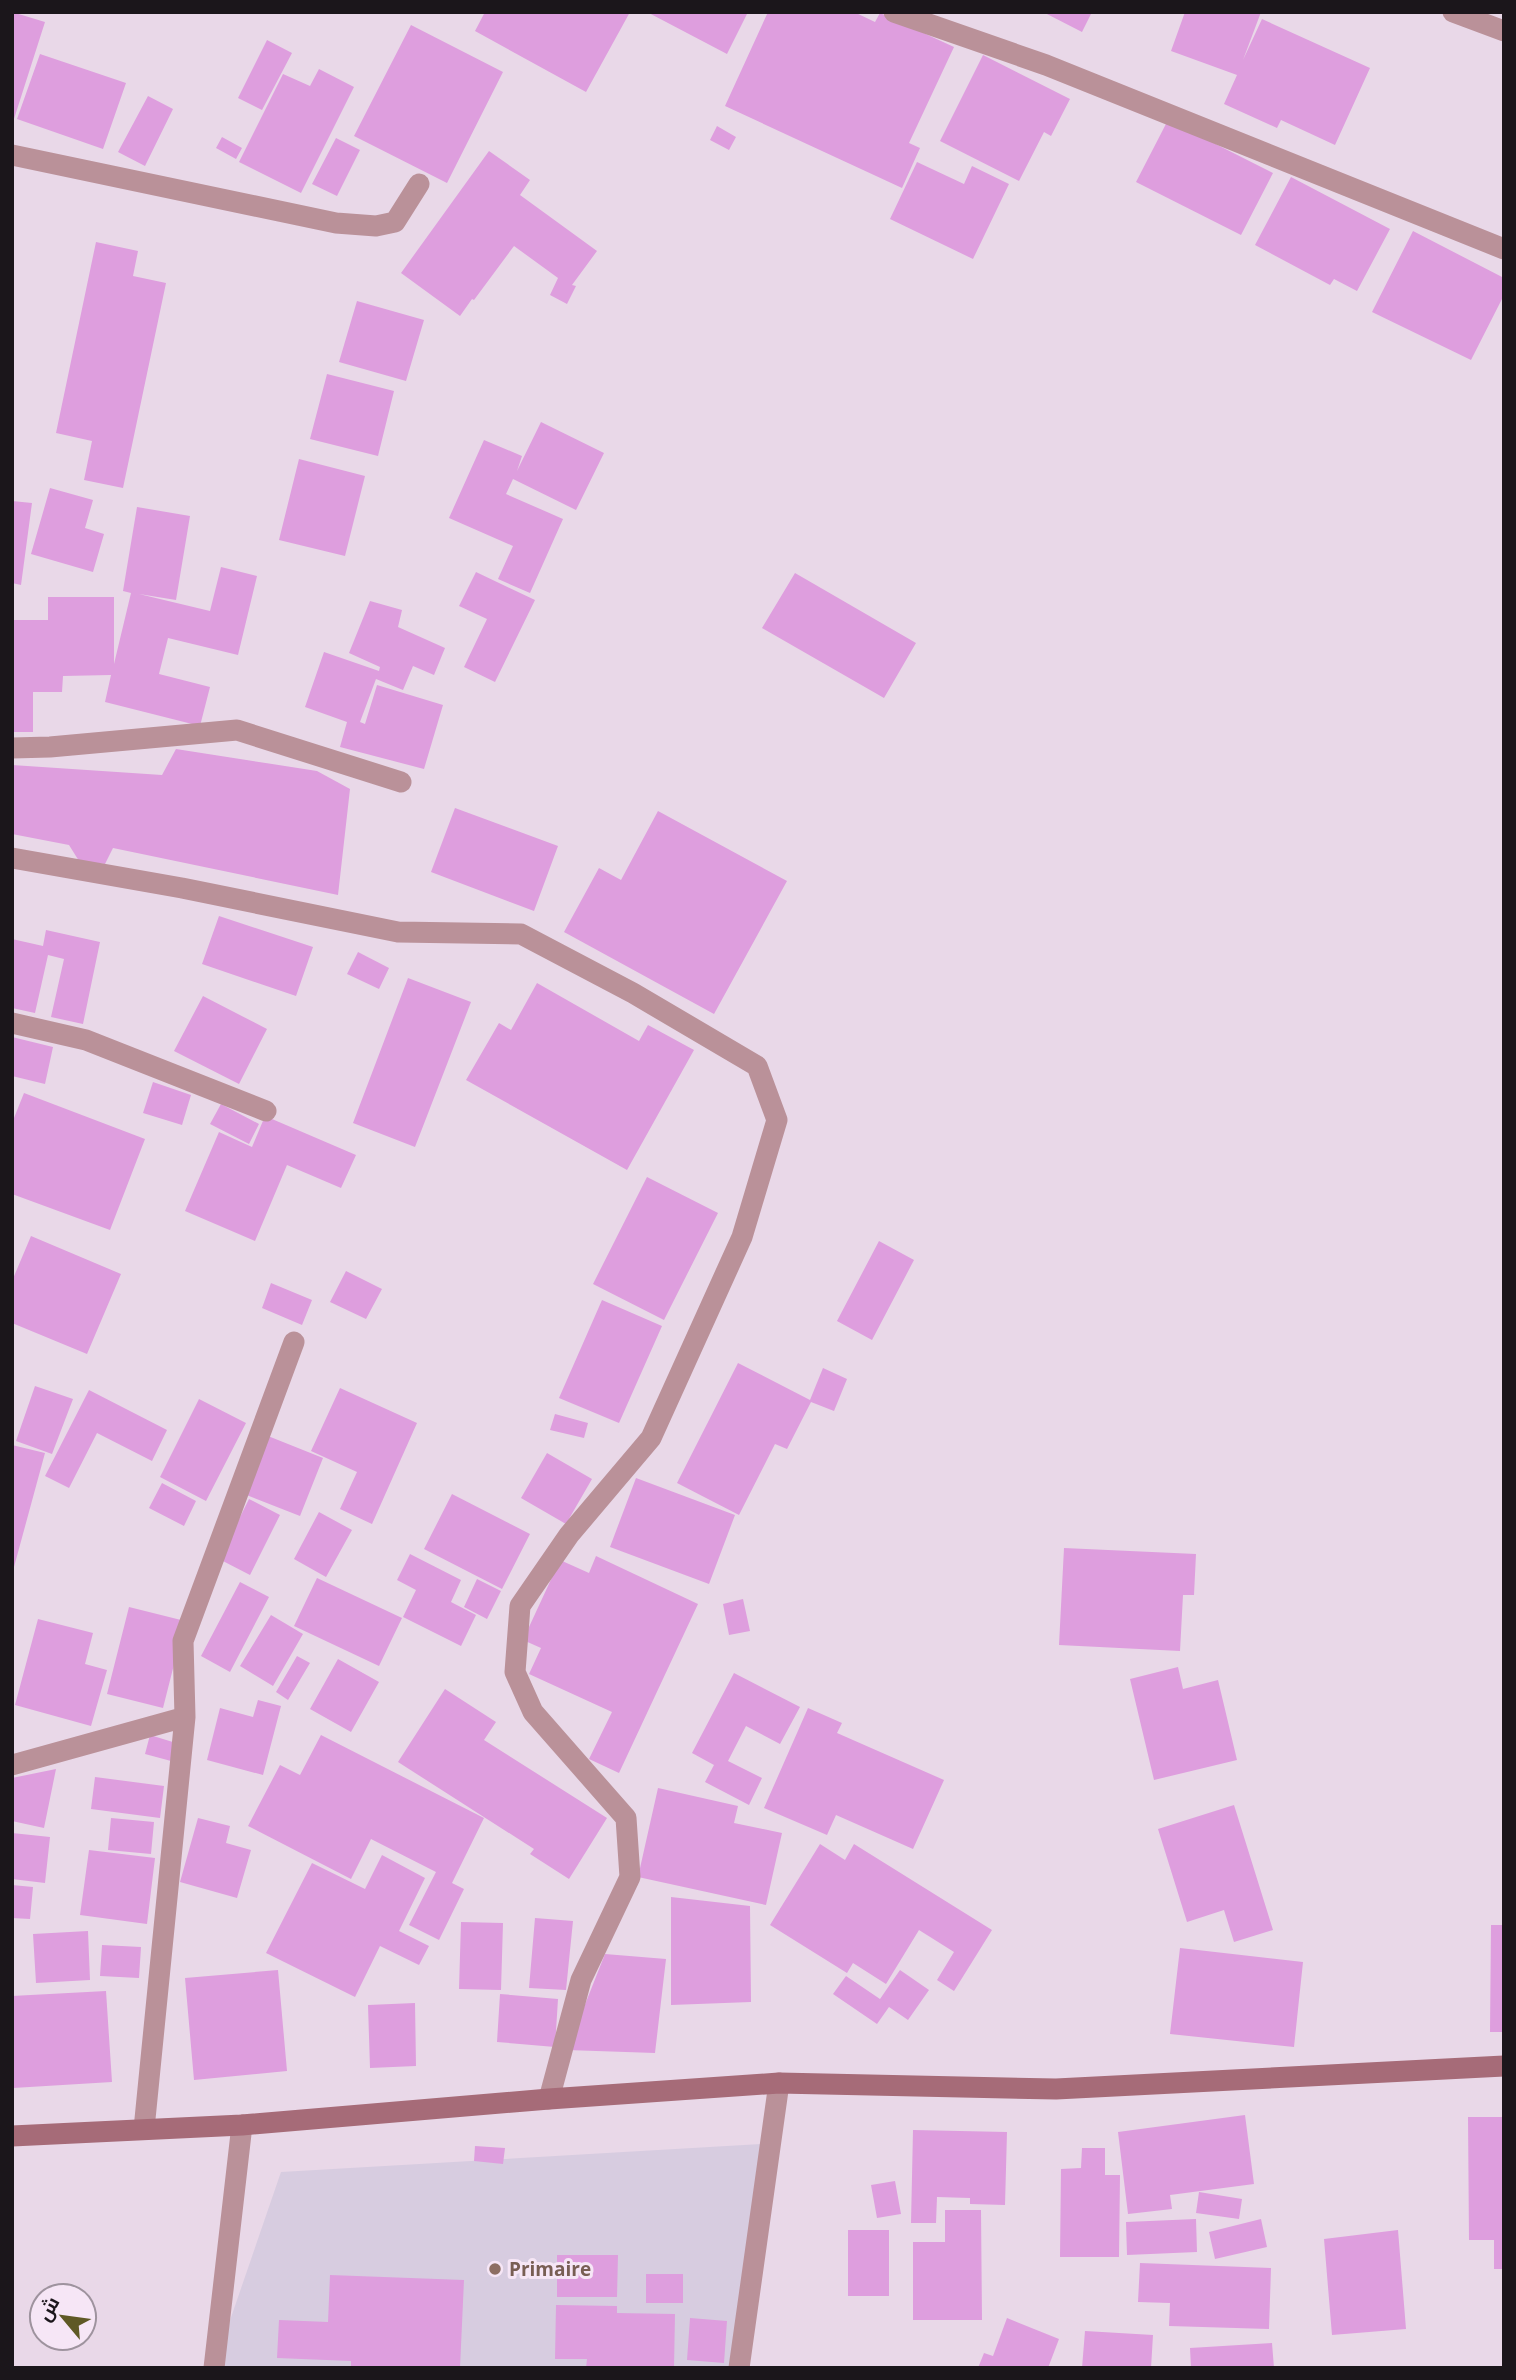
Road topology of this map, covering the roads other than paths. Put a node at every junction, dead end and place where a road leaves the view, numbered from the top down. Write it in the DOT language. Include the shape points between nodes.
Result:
graph roads {
  1 [pos="894,12"];
  2 [pos="1453,12"];
  3 [pos="1504,31"];
  4 [pos="12,155"];
  5 [pos="419,184"];
  6 [pos="1504,248"];
  7 [pos="12,748"];
  8 [pos="401,782"];
  9 [pos="12,858"];
  10 [pos="12,1023"];
  11 [pos="266,1111"];
  12 [pos="294,1342"];
  13 [pos="185,1717"];
  14 [pos="12,1765"];
  15 [pos="1504,2066"];
  16 [pos="779,2083"];
  17 [pos="549,2099"];
  18 [pos="242,2125"];
  19 [pos="144,2129"];
  20 [pos="12,2136"];
  21 [pos="213,2368"];
  22 [pos="739,2368"];
  1 -- 6 [label="street" via="1046,65"];
  2 -- 3 [label="street"];
  4 -- 5 [label="street" via="336,223 376,226 395,222"];
  7 -- 8 [label="street" via="237,730"];
  9 -- 17 [label="street" via="398,932 521,934 757,1066 777,1120 742,1237 652,1438 569,1535 520,1606 515,1672 533,1712 626,1818 630,1877 581,1980"];
  10 -- 11 [label="street" via="86,1040"];
  12 -- 13 [label="street" via="183,1641"];
  13 -- 14 [label="street"];
  13 -- 19 [label="street"];
  15 -- 16 [label="main road" via="1056,2089"];
  16 -- 17 [label="main road"];
  16 -- 22 [label="street"];
  17 -- 18 [label="main road"];
  18 -- 19 [label="main road"];
  18 -- 21 [label="street"];
  19 -- 20 [label="main road"];
}
